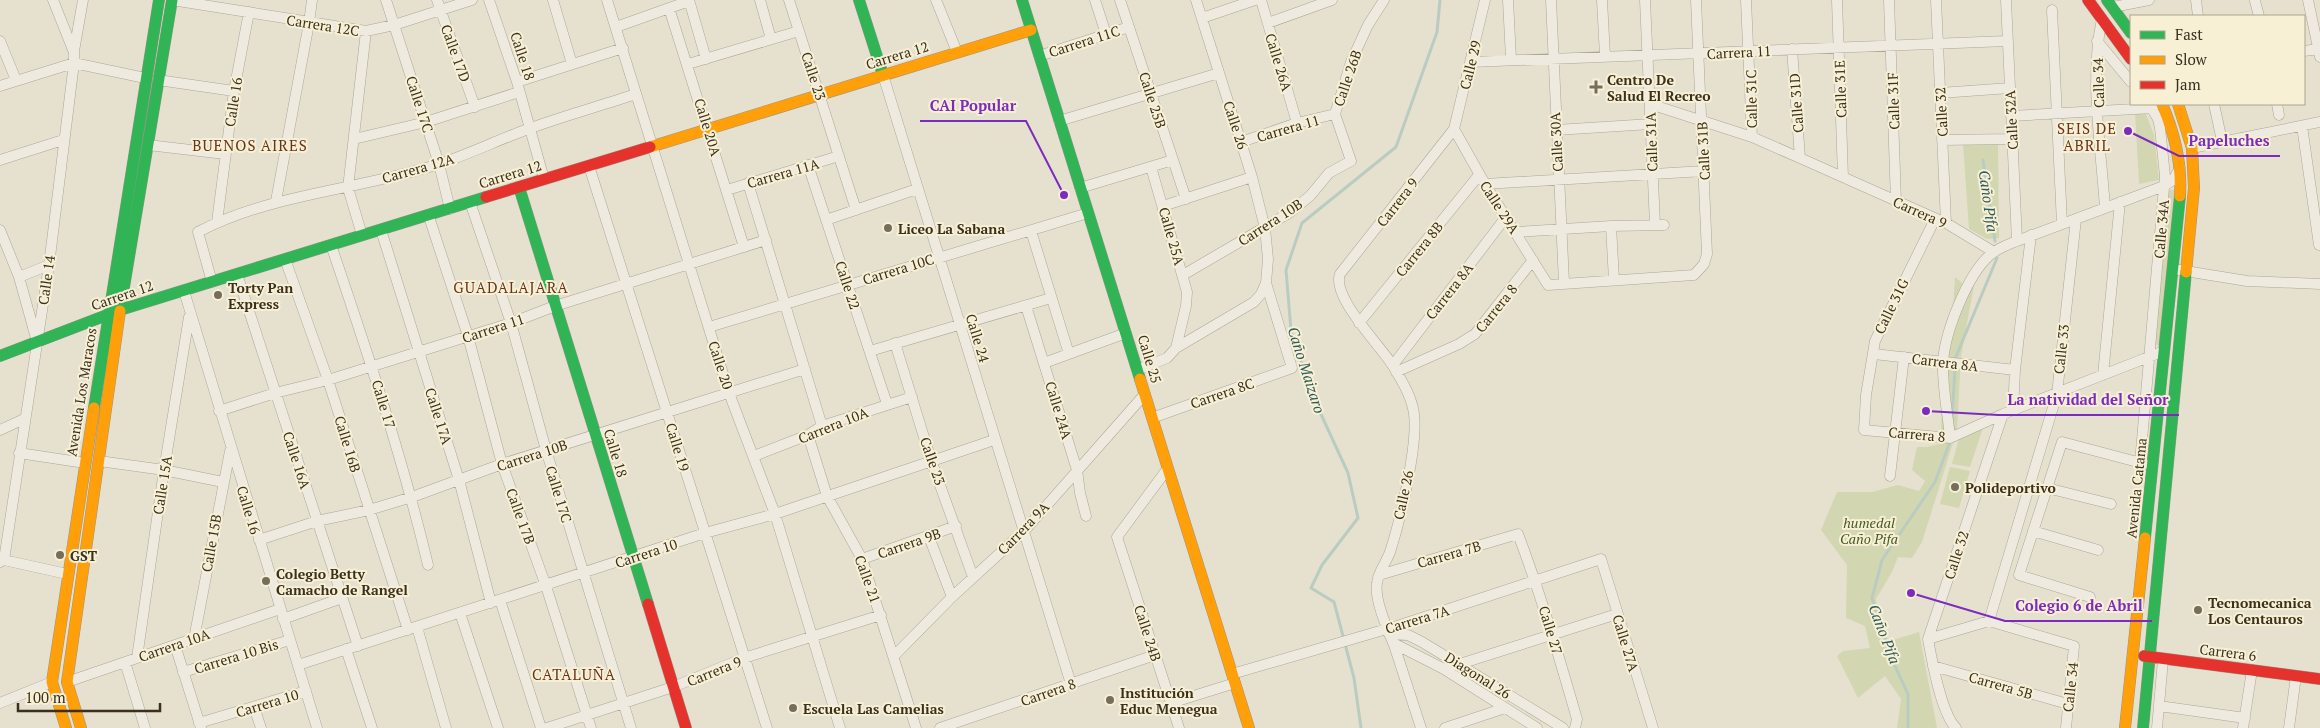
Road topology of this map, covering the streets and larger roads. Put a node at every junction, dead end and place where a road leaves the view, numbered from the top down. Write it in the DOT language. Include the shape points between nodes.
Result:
graph roads {
  1 [pos="53,0"];
  2 [pos="83,0"];
  3 [pos="159,0"];
  4 [pos="172,0"];
  5 [pos="312,0"];
  6 [pos="386,0"];
  7 [pos="472,0"];
  8 [pos="489,0"];
  9 [pos="553,0"];
  10 [pos="607,0"];
  11 [pos="760,0"];
  12 [pos="789,0"];
  13 [pos="859,0"];
  14 [pos="936,0"];
  15 [pos="1022,0"];
  16 [pos="1095,0"];
  17 [pos="1120,0"];
  18 [pos="1196,0"];
  19 [pos="1254,0"];
  20 [pos="1261,0"];
  21 [pos="1332,0"];
  22 [pos="1384,0"];
  23 [pos="1485,0"];
  24 [pos="1508,0"];
  25 [pos="1551,0"];
  26 [pos="1602,0"];
  27 [pos="1645,0"];
  28 [pos="1696,0"];
  29 [pos="1746,0"];
  30 [pos="1837,0"];
  31 [pos="1889,0"];
  32 [pos="1936,0"];
  33 [pos="2006,0"];
  34 [pos="2088,0"];
  35 [pos="2149,0"];
  36 [pos="2196,0"];
  37 [pos="2308,0"];
  38 [pos="689,1"];
  39 [pos="2255,1"];
  40 [pos="1317,3"];
  41 [pos="2110,3"];
  42 [pos="439,5"];
  43 [pos="669,8"];
  44 [pos="2052,10"];
  45 [pos="249,12"];
  46 [pos="2198,15"];
  47 [pos="2259,15"];
  48 [pos="1202,18"];
  49 [pos="2102,19"];
  50 [pos="309,23"];
  51 [pos="1268,23"];
  52 [pos="394,25"];
  53 [pos="616,27"];
  54 [pos="1129,27"];
  55 [pos="1031,30"];
  56 [pos="366,31"];
  57 [pos="799,31"];
  58 [pos="2130,32"];
  59 [pos="1106,34"];
  60 [pos="771,39"];
  61 [pos="0,41"];
  62 [pos="2007,41"];
  63 [pos="2097,41"];
  64 [pos="1938,43"];
  65 [pos="1891,45"];
  66 [pos="1838,47"];
  67 [pos="623,48"];
  68 [pos="1792,49"];
  69 [pos="1750,50"];
  70 [pos="74,51"];
  71 [pos="2305,51"];
  72 [pos="957,52"];
  73 [pos="2319,53"];
  74 [pos="1648,54"];
  75 [pos="1700,54"];
  76 [pos="1039,56"];
  77 [pos="1605,56"];
  78 [pos="1552,58"];
  79 [pos="2130,58"];
  80 [pos="706,59"];
  81 [pos="1512,60"];
  82 [pos="1471,62"];
  83 [pos="74,63"];
  84 [pos="572,64"];
  85 [pos="688,64"];
  86 [pos="1219,73"];
  87 [pos="883,75"];
  88 [pos="145,78"];
  89 [pos="16,80"];
  90 [pos="158,80"];
  91 [pos="2130,81"];
  92 [pos="0,86"];
  93 [pos="518,87"];
  94 [pos="2010,88"];
  95 [pos="234,91"];
  96 [pos="1151,93"];
  97 [pos="1940,93"];
  98 [pos="636,94"];
  99 [pos="820,95"];
  100 [pos="1650,104"];
  101 [pos="2155,105"];
  102 [pos="2178,105"];
  103 [pos="2214,105"];
  104 [pos="2277,105"];
  105 [pos="475,106"];
  106 [pos="2098,112"];
  107 [pos="1336,114"];
  108 [pos="2056,114"];
  109 [pos="2011,116"];
  110 [pos="2279,116"];
  111 [pos="1701,120"];
  112 [pos="1059,121"];
  113 [pos="426,122"];
  114 [pos="2320,122"];
  115 [pos="1297,123"];
  116 [pos="1651,124"];
  117 [pos="2302,126"];
  118 [pos="529,129"];
  119 [pos="708,129"];
  120 [pos="1454,129"];
  121 [pos="1556,130"];
  122 [pos="1752,138"];
  123 [pos="354,139"];
  124 [pos="2012,139"];
  125 [pos="63,140"];
  126 [pos="1942,140"];
  127 [pos="2222,141"];
  128 [pos="1241,142"];
  129 [pos="148,145"];
  130 [pos="653,146"];
  131 [pos="2192,148"];
  132 [pos="225,154"];
  133 [pos="839,156"];
  134 [pos="1800,158"];
  135 [pos="0,160"];
  136 [pos="1173,160"];
  137 [pos="1351,161"];
  138 [pos="439,164"];
  139 [pos="808,165"];
  140 [pos="589,166"];
  141 [pos="1151,167"];
  142 [pos="2180,167"];
  143 [pos="1704,171"];
  144 [pos="1653,174"];
  145 [pos="1479,175"];
  146 [pos="1252,177"];
  147 [pos="1843,177"];
  148 [pos="544,180"];
  149 [pos="1558,180"];
  150 [pos="748,183"];
  151 [pos="1485,184"];
  152 [pos="2164,186"];
  153 [pos="519,187"];
  154 [pos="348,188"];
  155 [pos="1080,188"];
  156 [pos="917,189"];
  157 [pos="727,190"];
  158 [pos="1186,199"];
  159 [pos="276,201"];
  160 [pos="470,202"];
  161 [pos="1896,202"];
  162 [pos="2120,202"];
  163 [pos="1163,206"];
  164 [pos="450,208"];
  165 [pos="2105,208"];
  166 [pos="856,210"];
  167 [pos="1088,212"];
  168 [pos="428,217"];
  169 [pos="1506,217"];
  170 [pos="1935,219"];
  171 [pos="2076,219"];
  172 [pos="826,220"];
  173 [pos="217,222"];
  174 [pos="1946,223"];
  175 [pos="2062,224"];
  176 [pos="1611,226"];
  177 [pos="1265,228"];
  178 [pos="1561,229"];
  179 [pos="0,230"];
  180 [pos="381,230"];
  181 [pos="1031,231"];
  182 [pos="1516,232"];
  183 [pos="2031,235"];
  184 [pos="362,236"];
  185 [pos="766,240"];
  186 [pos="2017,241"];
  187 [pos="331,245"];
  188 [pos="2319,245"];
  189 [pos="744,247"];
  190 [pos="1994,252"];
  191 [pos="938,258"];
  192 [pos="285,259"];
  193 [pos="1533,260"];
  194 [pos="689,264"];
  195 [pos="49,265"];
  196 [pos="2172,270"];
  197 [pos="2187,271"];
  198 [pos="237,274"];
  199 [pos="1340,274"];
  200 [pos="1183,275"];
  201 [pos="19,277"];
  202 [pos="1614,280"];
  203 [pos="212,282"];
  204 [pos="1266,283"];
  205 [pos="1564,283"];
  206 [pos="626,284"];
  207 [pos="848,284"];
  208 [pos="2320,284"];
  209 [pos="184,290"];
  210 [pos="1051,298"];
  211 [pos="785,304"];
  212 [pos="555,306"];
  213 [pos="1026,306"];
  214 [pos="120,310"];
  215 [pos="190,313"];
  216 [pos="109,314"];
  217 [pos="511,323"];
  218 [pos="1359,323"];
  219 [pos="959,324"];
  220 [pos="709,327"];
  221 [pos="1126,333"];
  222 [pos="468,336"];
  223 [pos="37,342"];
  224 [pos="895,343"];
  225 [pos="1176,348"];
  226 [pos="418,351"];
  227 [pos="870,351"];
  228 [pos="2164,351"];
  229 [pos="1069,354"];
  230 [pos="1874,354"];
  231 [pos="0,356"];
  232 [pos="2150,356"];
  233 [pos="1904,357"];
  234 [pos="1044,363"];
  235 [pos="1943,363"];
  236 [pos="372,366"];
  237 [pos="1292,368"];
  238 [pos="1394,368"];
  239 [pos="805,369"];
  240 [pos="1138,370"];
  241 [pos="2015,370"];
  242 [pos="2103,375"];
  243 [pos="328,380"];
  244 [pos="275,393"];
  245 [pos="730,393"];
  246 [pos="1145,394"];
  247 [pos="2057,394"];
  248 [pos="912,396"];
  249 [pos="887,404"];
  250 [pos="219,411"];
  251 [pos="667,412"];
  252 [pos="2008,412"];
  253 [pos="1152,418"];
  254 [pos="24,419"];
  255 [pos="822,426"];
  256 [pos="0,430"];
  257 [pos="1864,430"];
  258 [pos="1894,432"];
  259 [pos="595,435"];
  260 [pos="808,435"];
  261 [pos="1950,438"];
  262 [pos="994,440"];
  263 [pos="230,449"];
  264 [pos="546,450"];
  265 [pos="19,453"];
  266 [pos="754,456"];
  267 [pos="932,460"];
  268 [pos="99,461"];
  269 [pos="85,463"];
  270 [pos="2140,463"];
  271 [pos="502,464"];
  272 [pos="2153,466"];
  273 [pos="1168,468"];
  274 [pos="164,470"];
  275 [pos="1077,470"];
  276 [pos="1890,476"];
  277 [pos="459,480"];
  278 [pos="222,482"];
  279 [pos="2047,488"];
  280 [pos="412,496"];
  281 [pos="827,496"];
  282 [pos="2111,504"];
  283 [pos="369,510"];
  284 [pos="775,514"];
  285 [pos="1086,516"];
  286 [pos="317,522"];
  287 [pos="956,526"];
  288 [pos="1024,530"];
  289 [pos="2033,531"];
  290 [pos="705,533"];
  291 [pos="1518,534"];
  292 [pos="929,537"];
  293 [pos="259,540"];
  294 [pos="2098,550"];
  295 [pos="633,557"];
  296 [pos="862,559"];
  297 [pos="1601,559"];
  298 [pos="2,561"];
  299 [pos="428,565"];
  300 [pos="583,573"];
  301 [pos="67,574"];
  302 [pos="1379,574"];
  303 [pos="973,577"];
  304 [pos="1536,580"];
  305 [pos="546,586"];
  306 [pos="952,597"];
  307 [pos="2090,597"];
  308 [pos="342,598"];
  309 [pos="495,601"];
  310 [pos="460,613"];
  311 [pos="282,614"];
  312 [pos="1617,614"];
  313 [pos="881,615"];
  314 [pos="1989,621"];
  315 [pos="413,628"];
  316 [pos="1552,634"];
  317 [pos="1390,635"];
  318 [pos="811,636"];
  319 [pos="194,639"];
  320 [pos="1928,639"];
  321 [pos="290,640"];
  322 [pos="175,645"];
  323 [pos="358,646"];
  324 [pos="346,649"];
  325 [pos="2134,654"];
  326 [pos="1156,655"];
  327 [pos="895,656"];
  328 [pos="2151,657"];
  329 [pos="137,658"];
  330 [pos="744,658"];
  331 [pos="2164,660"];
  332 [pos="124,662"];
  333 [pos="1458,663"];
  334 [pos="298,665"];
  335 [pos="1933,666"];
  336 [pos="1444,669"];
  337 [pos="2252,670"];
  338 [pos="183,672"];
  339 [pos="2296,676"];
  340 [pos="1234,678"];
  341 [pos="2320,679"];
  342 [pos="52,682"];
  343 [pos="67,682"];
  344 [pos="1070,684"];
  345 [pos="673,687"];
  346 [pos="306,691"];
  347 [pos="623,703"];
  348 [pos="1171,703"];
  349 [pos="0,704"];
  350 [pos="2068,704"];
  351 [pos="2159,706"];
  352 [pos="254,707"];
  353 [pos="1505,708"];
  354 [pos="587,716"];
  355 [pos="975,723"];
  356 [pos="2244,723"];
  357 [pos="200,726"];
  358 [pos="1954,726"];
  359 [pos="65,728"];
  360 [pos="81,728"];
  361 [pos="145,728"];
  362 [pos="260,728"];
  363 [pos="317,728"];
  364 [pos="372,728"];
  365 [pos="446,728"];
  366 [pos="498,728"];
  367 [pos="541,728"];
  368 [pos="547,728"];
  369 [pos="591,728"];
  370 [pos="631,728"];
  371 [pos="686,728"];
  372 [pos="766,728"];
  373 [pos="840,728"];
  374 [pos="916,728"];
  375 [pos="940,728"];
  376 [pos="1179,728"];
  377 [pos="1249,728"];
  378 [pos="1421,728"];
  379 [pos="1445,728"];
  380 [pos="1537,728"];
  381 [pos="1563,728"];
  382 [pos="1576,728"];
  383 [pos="1653,728"];
  384 [pos="2066,728"];
  385 [pos="2125,728"];
  386 [pos="2143,728"];
  387 [pos="2157,728"];
  388 [pos="2289,728"];
  1 -- 70 [label="street"];
  2 -- 70 [label="street, Calle 14"];
  3 -- 88 [label="street, Avenida Los Maracos"];
  4 -- 45 [label="street, Carrera 12C"];
  4 -- 90 [label="street, Avenida Los Maracos"];
  5 -- 50 [label="street"];
  6 -- 52 [label="street, Calle 17C"];
  7 -- 42 [label="street, Carrera 12C"];
  8 -- 93 [label="street, Calle 18"];
  9 -- 84 [label="street"];
  10 -- 53 [label="street, Calle 20"];
  11 -- 60 [label="street"];
  12 -- 57 [label="street, Calle 23"];
  13 -- 87 [label="street, Calle 24"];
  14 -- 72 [label="street"];
  15 -- 55 [label="street, Calle 25"];
  16 -- 59 [label="street"];
  17 -- 54 [label="street, Calle 25B"];
  18 -- 48 [label="street, Calle 26"];
  19 -- 48 [label="street"];
  20 -- 51 [label="street, Calle 26A"];
  21 -- 40 [label="street"];
  22 -- 107 [label="street, Calle 26B" via="1354,56"];
  23 -- 82 [label="street, Calle 29"];
  24 -- 81 [label="street"];
  25 -- 78 [label="street, Calle 30A"];
  26 -- 77 [label="street"];
  27 -- 74 [label="street, Calle 31A"];
  28 -- 75 [label="street, Calle 31B"];
  29 -- 69 [label="street, Calle 31C"];
  30 -- 66 [label="street, Calle 31E"];
  31 -- 65 [label="street, Calle 31F"];
  32 -- 64 [label="street, Calle 32"];
  33 -- 62 [label="street, Calle 32A"];
  34 -- 49 [label="street"];
  35 -- 41 [label="street"];
  36 -- 46 [label="street"];
  37 -- 73 [label="street"];
  38 -- 43 [label="street"];
  38 -- 80 [label="street"];
  39 -- 47 [label="street"];
  40 -- 51 [label="street"];
  41 -- 58 [label="street"];
  42 -- 52 [label="street, Carrera 12C"];
  42 -- 105 [label="street, Calle 17D"];
  43 -- 53 [label="street"];
  43 -- 85 [label="street, Calle 20A"];
  44 -- 108 [label="street"];
  45 -- 50 [label="street, Carrera 12C"];
  45 -- 95 [label="street, Calle 16"];
  48 -- 86 [label="street, Calle 26"];
  49 -- 63 [label="street, Calle 34"];
  49 -- 79 [label="street"];
  50 -- 56 [label="street, Carrera 12C"];
  50 -- 159 [label="street"];
  51 -- 115 [label="street, Calle 26A"];
  52 -- 56 [label="street, Carrera 12C"];
  52 -- 113 [label="street, Calle 17C"];
  53 -- 67 [label="street, Calle 20"];
  54 -- 59 [label="street, Carrera 11C"];
  54 -- 96 [label="street, Calle 25B"];
  55 -- 72 [label="street, Carrera 12"];
  55 -- 76 [label="street, Calle 25"];
  56 -- 123 [label="street"];
  57 -- 60 [label="street"];
  57 -- 99 [label="street, Calle 23"];
  59 -- 76 [label="street, Carrera 11C"];
  60 -- 80 [label="street"];
  61 -- 89 [label="street"];
  62 -- 64 [label="street, Carrera 11"];
  62 -- 94 [label="street, Calle 32A"];
  63 -- 91 [label="street"];
  63 -- 106 [label="street, Calle 34"];
  64 -- 65 [label="street, Carrera 11"];
  64 -- 97 [label="street, Calle 32"];
  65 -- 66 [label="street, Carrera 11"];
  65 -- 161 [label="street, Calle 31F"];
  66 -- 68 [label="street, Carrera 11"];
  66 -- 147 [label="street, Calle 31E"];
  67 -- 84 [label="street"];
  67 -- 98 [label="street, Calle 20"];
  68 -- 69 [label="street, Carrera 11"];
  68 -- 134 [label="street, Calle 31D"];
  69 -- 75 [label="street, Carrera 11"];
  69 -- 122 [label="street, Calle 31C"];
  70 -- 83 [label="street, Calle 14"];
  71 -- 73 [label="street"];
  72 -- 87 [label="street, Carrera 12"];
  74 -- 75 [label="street, Carrera 11"];
  74 -- 77 [label="street, Carrera 11"];
  74 -- 100 [label="street, Calle 31A"];
  75 -- 111 [label="street, Calle 31B"];
  76 -- 112 [label="street, Calle 25"];
  77 -- 78 [label="street, Carrera 11"];
  78 -- 81 [label="street, Carrera 11"];
  78 -- 121 [label="street, Calle 30A"];
  80 -- 85 [label="street"];
  81 -- 82 [label="street, Carrera 11"];
  82 -- 120 [label="street, Calle 29"];
  83 -- 88 [label="street"];
  83 -- 89 [label="street"];
  83 -- 125 [label="street, Calle 14"];
  84 -- 93 [label="street"];
  85 -- 119 [label="street, Calle 20A"];
  86 -- 96 [label="street"];
  86 -- 128 [label="street, Calle 26"];
  87 -- 99 [label="street, Carrera 12"];
  87 -- 156 [label="street, Calle 24"];
  88 -- 216 [label="street, Avenida Los Maracos"];
  89 -- 92 [label="street"];
  90 -- 95 [label="street"];
  90 -- 129 [label="street, Avenida Los Maracos"];
  93 -- 105 [label="street"];
  93 -- 118 [label="street, Calle 18"];
  94 -- 97 [label="street"];
  94 -- 109 [label="street, Calle 32A"];
  95 -- 132 [label="street, Calle 16"];
  96 -- 112 [label="street"];
  96 -- 136 [label="street, Calle 25B"];
  97 -- 126 [label="street, Calle 32"];
  98 -- 118 [label="street, Carrera 12A"];
  98 -- 130 [label="street, Calle 20"];
  99 -- 119 [label="street, Carrera 12"];
  99 -- 133 [label="street, Calle 23"];
  100 -- 111 [label="street, Carrera 9"];
  100 -- 116 [label="street, Calle 31A"];
  101 -- 106 [label="street"];
  101 -- 142 [label="street, Avenida Catama" via="2176,140"];
  101 -- 152 [label="street, Calle 34A" via="2162,142"];
  102 -- 131 [label="street"];
  103 -- 127 [label="street"];
  104 -- 110 [label="street"];
  105 -- 113 [label="street"];
  106 -- 108 [label="street"];
  106 -- 165 [label="street, Calle 34"];
  107 -- 115 [label="street, Carrera 11"];
  107 -- 137 [label="street, Calle 26B"];
  108 -- 109 [label="street"];
  108 -- 175 [label="street"];
  109 -- 124 [label="street, Calle 32A"];
  111 -- 122 [label="street, Carrera 9"];
  111 -- 143 [label="street, Calle 31B"];
  112 -- 155 [label="street, Calle 25"];
  113 -- 123 [label="street"];
  113 -- 138 [label="street, Calle 17C"];
  114 -- 117 [label="street"];
  115 -- 128 [label="street, Carrera 11"];
  116 -- 121 [label="street"];
  116 -- 144 [label="street, Calle 31A"];
  117 -- 127 [label="street"];
  117 -- 188 [label="street"];
  118 -- 138 [label="street, Carrera 12A"];
  118 -- 148 [label="street, Calle 18"];
  119 -- 130 [label="street, Carrera 12"];
  119 -- 157 [label="street, Calle 20A"];
  120 -- 145 [label="street, Calle 29A"];
  120 -- 199 [label="street, Carrera 9"];
  121 -- 149 [label="street, Calle 30A"];
  122 -- 134 [label="street, Carrera 9"];
  123 -- 154 [label="street"];
  124 -- 126 [label="street"];
  124 -- 186 [label="street, Calle 32A"];
  125 -- 135 [label="street"];
  125 -- 195 [label="street, Calle 14"];
  126 -- 174 [label="street, Calle 32"];
  127 -- 131 [label="street"];
  128 -- 146 [label="street, Calle 26"];
  129 -- 132 [label="street"];
  129 -- 214 [label="street, Avenida Los Maracos"];
  130 -- 140 [label="street, Carrera 12"];
  130 -- 194 [label="street, Calle 20"];
  131 -- 197 [label="street" via="2194,188"];
  132 -- 173 [label="street, Calle 16"];
  133 -- 139 [label="street, Carrera 11A"];
  133 -- 166 [label="street, Calle 23"];
  134 -- 147 [label="street, Carrera 9"];
  136 -- 141 [label="street"];
  136 -- 158 [label="street, Calle 25B"];
  137 -- 177 [label="street, Carrera 10B" via="1329,173 1310,196"];
  138 -- 154 [label="street, Carrera 12A"];
  138 -- 164 [label="street, Calle 17C"];
  139 -- 150 [label="street, Carrera 11A"];
  139 -- 172 [label="street, Calle 22"];
  140 -- 148 [label="street, Carrera 12"];
  140 -- 206 [label="street, Calle 19"];
  141 -- 155 [label="street"];
  141 -- 163 [label="street, Calle 25A"];
  142 -- 152 [label="street" via="2174,180"];
  142 -- 196 [label="street, Avenida Catama"];
  143 -- 144 [label="street"];
  143 -- 202 [label="street, Calle 31B" via="1707,254 1700,270 1686,277"];
  144 -- 149 [label="street"];
  144 -- 176 [label="street, Calle 31A" via="1660,225"];
  145 -- 151 [label="street, Calle 29A"];
  145 -- 218 [label="street, Carrera 8B"];
  146 -- 158 [label="street"];
  146 -- 177 [label="street, Calle 26"];
  147 -- 161 [label="street, Carrera 9"];
  148 -- 153 [label="street, Carrera 12"];
  149 -- 151 [label="street"];
  149 -- 178 [label="street, Calle 30A"];
  150 -- 157 [label="street, Carrera 11A"];
  150 -- 185 [label="street"];
  151 -- 169 [label="street, Calle 29A"];
  152 -- 162 [label="street"];
  152 -- 232 [label="street, Calle 34A"];
  153 -- 160 [label="street, Carrera 12"];
  153 -- 212 [label="street, Calle 18"];
  154 -- 159 [label="street, Carrera 12A"];
  154 -- 184 [label="street"];
  155 -- 167 [label="street, Calle 25"];
  156 -- 166 [label="street"];
  156 -- 191 [label="street, Calle 24"];
  157 -- 189 [label="street, Calle 20A"];
  158 -- 163 [label="street"];
  159 -- 173 [label="street, Carrera 12A"];
  160 -- 164 [label="street, Carrera 12"];
  160 -- 217 [label="street, Calle 17C"];
  161 -- 170 [label="street, Carrera 9"];
  162 -- 165 [label="street"];
  162 -- 242 [label="street"];
  163 -- 200 [label="street, Calle 25A"];
  164 -- 168 [label="street, Carrera 12"];
  165 -- 171 [label="street"];
  166 -- 172 [label="street"];
  167 -- 181 [label="street, Carrera 10C"];
  167 -- 221 [label="street, Calle 25"];
  168 -- 180 [label="street, Carrera 12"];
  168 -- 222 [label="street, Calle 17B"];
  169 -- 182 [label="street, Calle 29A"];
  169 -- 238 [label="street, Carrera 8A"];
  170 -- 174 [label="street, Carrera 9"];
  170 -- 230 [label="street, Calle 31G" via="1880,326"];
  171 -- 175 [label="street"];
  171 -- 247 [label="street, Calle 33"];
  172 -- 207 [label="street, Calle 22"];
  173 -- 203 [label="street, Carrera 12A" via="198,232"];
  174 -- 190 [label="street, Carrera 9"];
  175 -- 183 [label="street"];
  176 -- 178 [label="street"];
  176 -- 202 [label="street"];
  177 -- 200 [label="street, Carrera 10B"];
  177 -- 204 [label="street, Calle 26"];
  178 -- 182 [label="street"];
  178 -- 205 [label="street, Calle 30A"];
  179 -- 201 [label="street"];
  180 -- 184 [label="street, Carrera 12"];
  180 -- 226 [label="street, Calle 17A"];
  181 -- 191 [label="street, Carrera 10C"];
  181 -- 210 [label="street"];
  182 -- 193 [label="street, Calle 29A"];
  183 -- 186 [label="street"];
  183 -- 241 [label="street, Calle 32"];
  184 -- 187 [label="street, Carrera 12"];
  185 -- 189 [label="street, Carrera 11"];
  185 -- 211 [label="street"];
  186 -- 190 [label="street"];
  187 -- 192 [label="street, Carrera 12"];
  187 -- 236 [label="street, Calle 17"];
  189 -- 194 [label="street, Carrera 11"];
  190 -- 235 [label="street" via="1986,258 1960,303 1949,329"];
  191 -- 207 [label="street, Carrera 10C"];
  191 -- 219 [label="street, Calle 24"];
  192 -- 198 [label="street, Carrera 12"];
  192 -- 243 [label="street, Calle 16B"];
  193 -- 205 [label="street, Calle 29A" via="1548,285"];
  193 -- 238 [label="street, Carrera 8" via="1476,334 1459,344"];
  194 -- 206 [label="street, Carrera 11"];
  194 -- 220 [label="street, Calle 20"];
  195 -- 201 [label="street"];
  195 -- 223 [label="street, Calle 14"];
  196 -- 197 [label="street"];
  196 -- 228 [label="street, Avenida Catama"];
  197 -- 208 [label="street" via="2248,281"];
  197 -- 328 [label="street"];
  198 -- 203 [label="street, Carrera 12"];
  198 -- 244 [label="street, Calle 16A"];
  199 -- 218 [label="street, Calle 26" via="1338,286"];
  200 -- 225 [label="street, Calle 25A" via="1186,306"];
  201 -- 223 [label="street"];
  202 -- 205 [label="street"];
  203 -- 209 [label="street, Carrera 12"];
  204 -- 225 [label="street" via="1254,302"];
  204 -- 237 [label="street, Calle 26"];
  206 -- 212 [label="street, Carrera 11"];
  206 -- 251 [label="street, Calle 19"];
  207 -- 211 [label="street, Carrera 10C"];
  207 -- 227 [label="street, Calle 22"];
  209 -- 214 [label="street, Carrera 12"];
  209 -- 215 [label="street, Calle 16"];
  210 -- 213 [label="street"];
  210 -- 229 [label="street"];
  211 -- 220 [label="street, Carrera 10C"];
  211 -- 239 [label="street"];
  212 -- 217 [label="street, Carrera 11"];
  212 -- 259 [label="street, Calle 18"];
  213 -- 219 [label="street"];
  213 -- 234 [label="street, Calle 24A"];
  214 -- 216 [label="street, Carrera 12"];
  214 -- 268 [label="street, Avenida Los Maracos"];
  215 -- 250 [label="street, Calle 16"];
  215 -- 274 [label="street, Calle 15A"];
  216 -- 223 [label="street, Carrera 12"];
  216 -- 269 [label="street, Avenida Los Maracos"];
  217 -- 222 [label="street, Carrera 11"];
  217 -- 264 [label="street, Calle 17C"];
  218 -- 238 [label="street, Calle 26"];
  219 -- 224 [label="street"];
  219 -- 262 [label="street, Calle 24"];
  220 -- 245 [label="street, Calle 20"];
  221 -- 229 [label="street"];
  221 -- 240 [label="street, Calle 25"];
  222 -- 226 [label="street, Carrera 11"];
  222 -- 271 [label="street, Calle 17B"];
  223 -- 231 [label="street, Carrera 12"];
  223 -- 254 [label="street, Calle 14"];
  224 -- 227 [label="street"];
  224 -- 248 [label="street, Calle 23"];
  225 -- 240 [label="street" via="1167,358"];
  226 -- 236 [label="street, Carrera 11"];
  226 -- 277 [label="street, Calle 17A"];
  227 -- 249 [label="street, Calle 22"];
  228 -- 232 [label="street, Carrera 8"];
  228 -- 272 [label="street, Avenida Catama"];
  229 -- 234 [label="street"];
  230 -- 233 [label="street, Carrera 8A"];
  230 -- 257 [label="street, Calle 31G" via="1866,395"];
  232 -- 242 [label="street, Carrera 8"];
  232 -- 270 [label="street, Calle 34A"];
  233 -- 235 [label="street, Carrera 8A"];
  233 -- 258 [label="street"];
  234 -- 275 [label="street, Calle 24A"];
  235 -- 241 [label="street, Carrera 8A"];
  235 -- 261 [label="street"];
  236 -- 243 [label="street, Carrera 11"];
  236 -- 280 [label="street, Calle 17"];
  237 -- 253 [label="street, Carrera 8C"];
  238 -- 302 [label="street, Calle 26" via="1411,401 1414,434 1394,539"];
  239 -- 245 [label="street, Carrera 10B"];
  239 -- 255 [label="street"];
  240 -- 246 [label="street, Calle 25"];
  241 -- 252 [label="street, Calle 32"];
  242 -- 247 [label="street, Carrera 8"];
  243 -- 244 [label="street, Carrera 11"];
  243 -- 283 [label="street, Calle 16B"];
  244 -- 250 [label="street, Carrera 11"];
  244 -- 286 [label="street, Calle 16A"];
  245 -- 251 [label="street, Carrera 10B"];
  245 -- 266 [label="street, Calle 20"];
  246 -- 253 [label="street, Calle 25"];
  246 -- 275 [label="street, Carrera 9A"];
  247 -- 252 [label="street, Carrera 8"];
  247 -- 314 [label="street, Calle 33"];
  248 -- 249 [label="street, Carrera 10A"];
  248 -- 267 [label="street, Calle 23"];
  249 -- 255 [label="street, Carrera 10A"];
  250 -- 263 [label="street, Calle 16"];
  251 -- 259 [label="street, Carrera 10B"];
  251 -- 290 [label="street, Calle 19"];
  252 -- 261 [label="street, Carrera 8"];
  252 -- 320 [label="street, Calle 32"];
  253 -- 273 [label="street, Calle 25"];
  254 -- 256 [label="street"];
  254 -- 265 [label="street, Calle 14"];
  255 -- 260 [label="street, Carrera 10A"];
  257 -- 258 [label="street, Carrera 8"];
  258 -- 261 [label="street, Carrera 8"];
  258 -- 276 [label="street"];
  259 -- 264 [label="street, Carrera 10B"];
  259 -- 295 [label="street, Calle 18"];
  260 -- 266 [label="street, Carrera 10A"];
  260 -- 281 [label="street, Calle 21"];
  262 -- 267 [label="street, Carrera 10"];
  262 -- 288 [label="street, Calle 24"];
  263 -- 278 [label="street, Calle 15B"];
  263 -- 293 [label="street, Calle 16"];
  264 -- 271 [label="street, Carrera 10B"];
  264 -- 300 [label="street, Calle 17C"];
  265 -- 269 [label="street"];
  265 -- 298 [label="street, Calle 14"];
  266 -- 284 [label="street, Calle 20"];
  267 -- 281 [label="street, Carrera 10"];
  267 -- 287 [label="street, Calle 23"];
  268 -- 274 [label="street"];
  268 -- 343 [label="street, Avenida Los Maracos"];
  269 -- 301 [label="street, Avenida Los Maracos"];
  270 -- 272 [label="street"];
  270 -- 279 [label="street" via="2062,442"];
  271 -- 277 [label="street, Carrera 10B"];
  271 -- 305 [label="street, Calle 17B"];
  272 -- 325 [label="street, Avenida Catama"];
  273 -- 326 [label="street, Calle 24B" via="1117,537"];
  273 -- 340 [label="street, Calle 25"];
  274 -- 278 [label="street"];
  274 -- 329 [label="street, Calle 15A"];
  275 -- 285 [label="street, Calle 24A"];
  275 -- 288 [label="street, Carrera 9A"];
  277 -- 280 [label="street, Carrera 10B"];
  277 -- 309 [label="street, Calle 17A"];
  278 -- 319 [label="street, Calle 15B"];
  279 -- 282 [label="street"];
  279 -- 289 [label="street"];
  280 -- 283 [label="street, Carrera 10B"];
  280 -- 299 [label="street, Calle 17"];
  281 -- 284 [label="street, Carrera 10"];
  281 -- 296 [label="street, Calle 21"];
  283 -- 286 [label="street, Carrera 10B"];
  283 -- 315 [label="street, Calle 16B"];
  284 -- 290 [label="street, Carrera 10"];
  284 -- 318 [label="street, Calle 20"];
  286 -- 293 [label="street, Carrera 10B"];
  286 -- 308 [label="street, Calle 16A"];
  287 -- 292 [label="street, Carrera 9B"];
  287 -- 303 [label="street, Calle 23"];
  288 -- 303 [label="street, Carrera 9A"];
  288 -- 344 [label="street, Calle 24"];
  289 -- 294 [label="street"];
  289 -- 307 [label="street" via="2019,575"];
  290 -- 295 [label="street, Carrera 10"];
  290 -- 330 [label="street, Calle 19"];
  291 -- 302 [label="street, Carrera 7B"];
  291 -- 304 [label="street, Calle 27"];
  292 -- 296 [label="street, Carrera 9B"];
  292 -- 306 [label="street"];
  293 -- 311 [label="street, Calle 16"];
  295 -- 300 [label="street, Carrera 10"];
  295 -- 345 [label="street, Calle 18"];
  296 -- 313 [label="street, Calle 21"];
  297 -- 304 [label="street, Carrera 7A"];
  297 -- 312 [label="street, Calle 27A"];
  298 -- 301 [label="street"];
  300 -- 305 [label="street, Carrera 10"];
  300 -- 347 [label="street, Calle 17C"];
  301 -- 342 [label="street, Avenida Los Maracos"];
  302 -- 317 [label="street, Calle 26" via="1376,589"];
  303 -- 306 [label="street, Carrera 9A"];
  304 -- 316 [label="street, Calle 27"];
  304 -- 317 [label="street, Carrera 7A"];
  305 -- 309 [label="street, Carrera 10"];
  305 -- 354 [label="street, Calle 17B"];
  306 -- 327 [label="street, Carrera 9A"];
  308 -- 311 [label="street, Carrera 10A"];
  308 -- 323 [label="street, Calle 16A"];
  309 -- 310 [label="street, Carrera 10"];
  309 -- 367 [label="street, Calle 17A"];
  310 -- 315 [label="street, Carrera 10"];
  310 -- 366 [label="street"];
  311 -- 319 [label="street, Carrera 10A"];
  311 -- 321 [label="street, Calle 16"];
  312 -- 316 [label="street"];
  312 -- 383 [label="street, Calle 27A"];
  313 -- 318 [label="street, Carrera 9"];
  313 -- 327 [label="street, Calle 21"];
  314 -- 320 [label="street"];
  314 -- 350 [label="street, Calle 34" via="2074,646"];
  315 -- 323 [label="street, Carrera 10"];
  315 -- 365 [label="street, Calle 16B"];
  316 -- 333 [label="street"];
  316 -- 382 [label="street, Calle 27" via="1577,719"];
  317 -- 333 [label="street, Diagonal 26" via="1408,635"];
  317 -- 336 [label="street, Diagonal 26"];
  317 -- 340 [label="street, Carrera 7A" via="1358,637"];
  317 -- 378 [label="street, Calle 26"];
  318 -- 330 [label="street, Carrera 9"];
  318 -- 373 [label="street, Calle 20"];
  319 -- 322 [label="street, Carrera 10A"];
  320 -- 335 [label="street, Calle 32"];
  321 -- 334 [label="street, Calle 16"];
  321 -- 338 [label="street, Carrera 10 Bis"];
  322 -- 329 [label="street, Carrera 10A"];
  322 -- 338 [label="street"];
  323 -- 324 [label="street, Carrera 10"];
  324 -- 334 [label="street, Carrera 10"];
  324 -- 364 [label="street"];
  325 -- 328 [label="street, Carrera 6"];
  325 -- 385 [label="street, Avenida Catama"];
  326 -- 344 [label="street, Carrera 8"];
  326 -- 348 [label="street, Calle 24B"];
  327 -- 374 [label="street, Calle 21"];
  328 -- 331 [label="street, Carrera 6"];
  328 -- 386 [label="street"];
  329 -- 332 [label="street, Carrera 10A"];
  330 -- 345 [label="street, Carrera 9"];
  330 -- 372 [label="street, Calle 19"];
  331 -- 337 [label="street, Carrera 6"];
  331 -- 351 [label="street"];
  332 -- 343 [label="street, Carrera 10A"];
  332 -- 361 [label="street"];
  333 -- 336 [label="street"];
  333 -- 381 [label="street, Diagonal 26"];
  334 -- 346 [label="street, Calle 16"];
  335 -- 350 [label="street, Carrera 5B"];
  335 -- 358 [label="street, Calle 32" via="1948,717"];
  336 -- 353 [label="street, Diagonal 26"];
  337 -- 339 [label="street, Carrera 6"];
  337 -- 356 [label="street"];
  338 -- 357 [label="street"];
  339 -- 341 [label="street, Carrera 6"];
  339 -- 388 [label="street"];
  340 -- 348 [label="street, Carrera 7A"];
  340 -- 377 [label="street, Calle 25"];
  342 -- 349 [label="street"];
  342 -- 359 [label="street, Avenida Los Maracos"];
  343 -- 360 [label="street, Avenida Los Maracos"];
  344 -- 355 [label="street, Carrera 8"];
  345 -- 347 [label="street, Carrera 9"];
  345 -- 371 [label="street, Calle 18"];
  346 -- 352 [label="street, Carrera 10"];
  346 -- 363 [label="street, Calle 16"];
  347 -- 354 [label="street, Carrera 9"];
  347 -- 370 [label="street, Calle 17C"];
  348 -- 376 [label="street, Calle 24B"];
  350 -- 384 [label="street, Calle 34"];
  351 -- 356 [label="street"];
  351 -- 387 [label="street"];
  352 -- 357 [label="street, Carrera 10"];
  352 -- 362 [label="street"];
  353 -- 379 [label="street"];
  353 -- 380 [label="street, Diagonal 26"];
  354 -- 368 [label="street, Carrera 9"];
  354 -- 369 [label="street, Calle 17B"];
  355 -- 375 [label="street, Carrera 8"];
}
